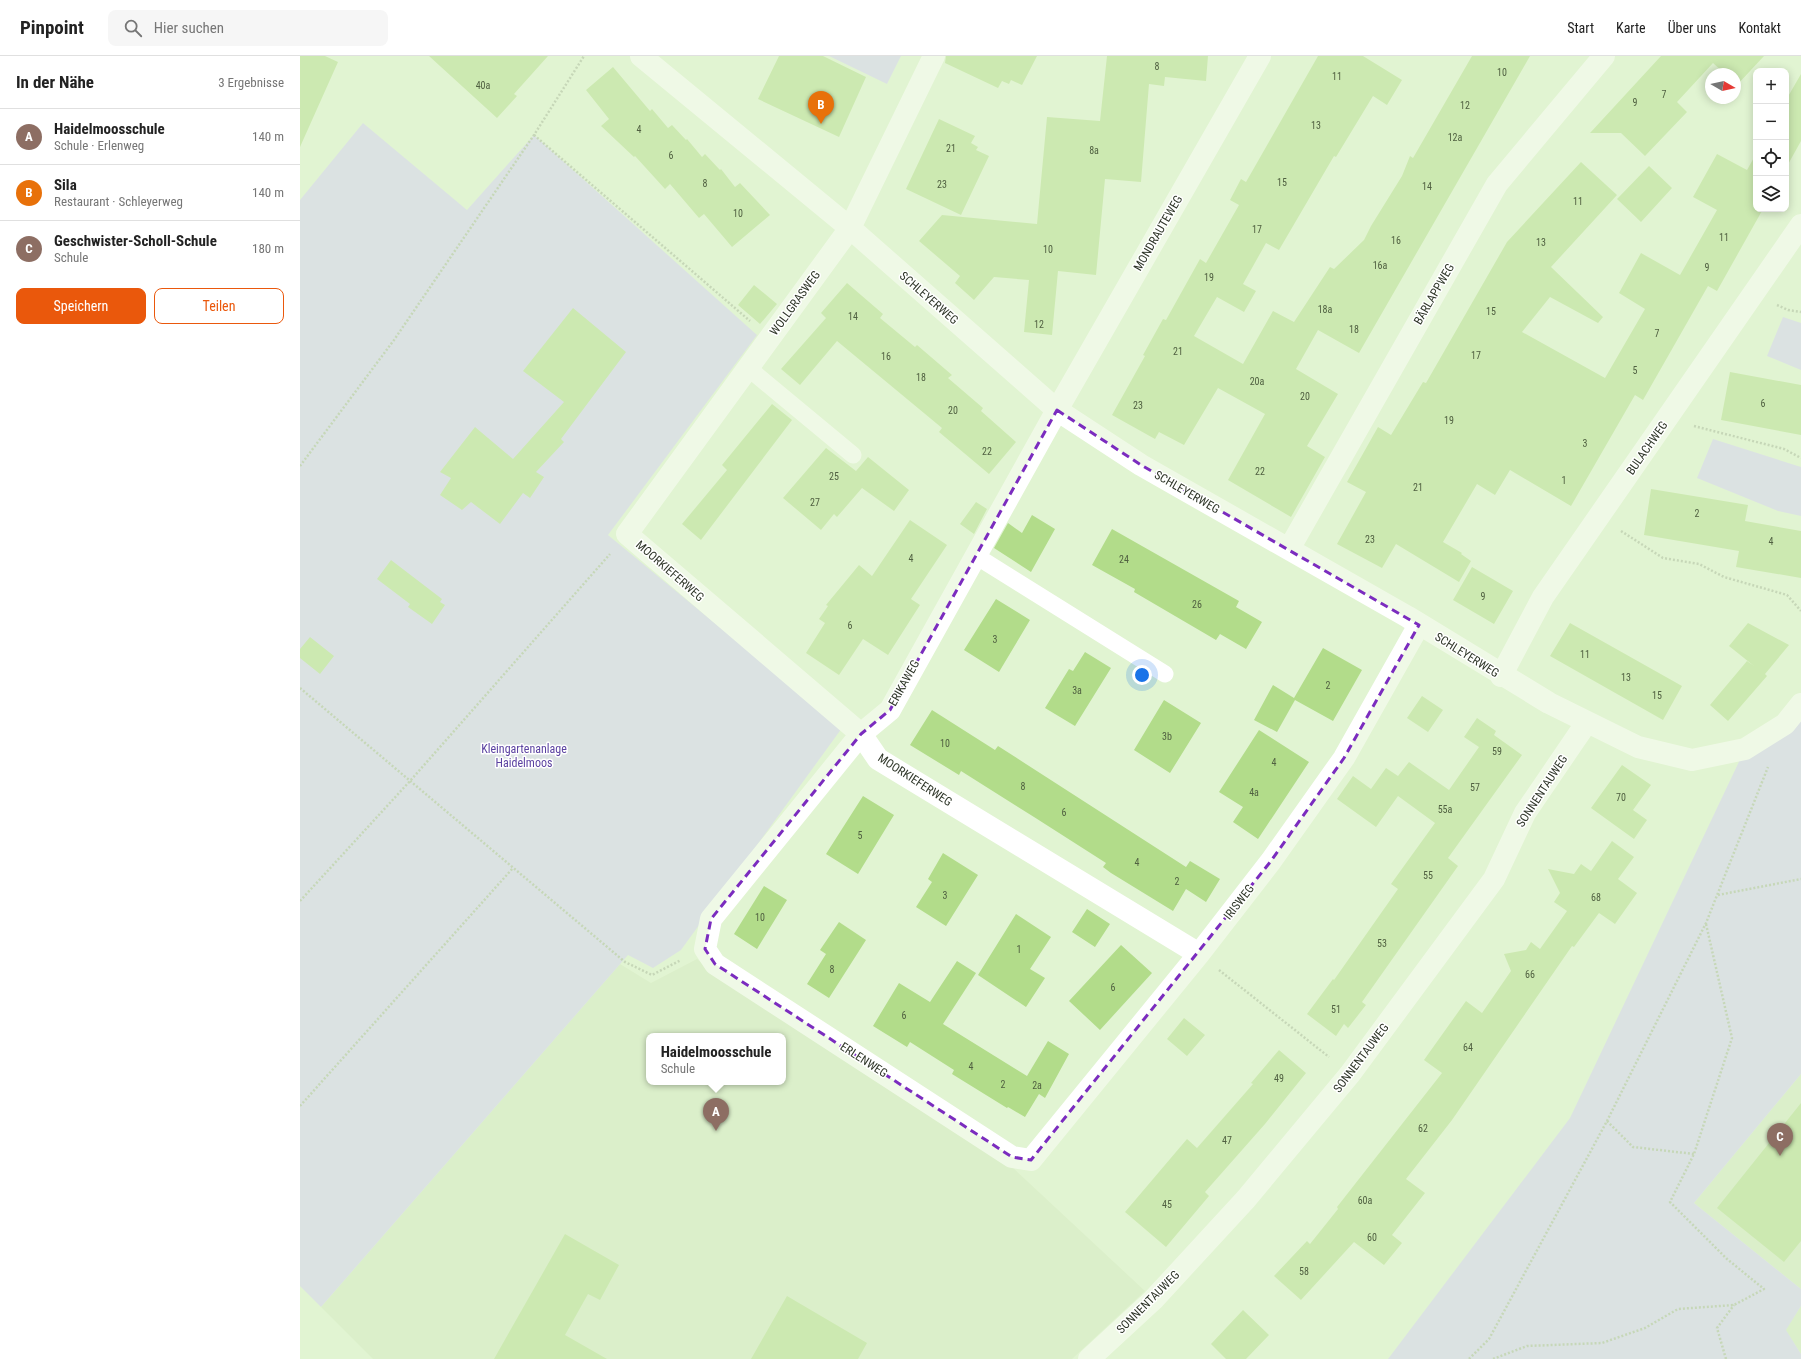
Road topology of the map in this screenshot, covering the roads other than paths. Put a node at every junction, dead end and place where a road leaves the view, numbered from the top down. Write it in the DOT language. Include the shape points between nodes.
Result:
graph roads {
  1 [pos="641,56"];
  2 [pos="934,56"];
  3 [pos="1260,56"];
  4 [pos="1604,56"];
  5 [pos="1801,225"];
  6 [pos="850,228"];
  7 [pos="747,367"];
  8 [pos="1057,410"];
  9 [pos="853,455"];
  10 [pos="627,534"];
  11 [pos="1289,550"];
  12 [pos="976,556"];
  13 [pos="1419,625"];
  14 [pos="1165,674"];
  15 [pos="1501,676"];
  16 [pos="1801,704"];
  17 [pos="1588,722"];
  18 [pos="861,734"];
  19 [pos="705,949"];
  20 [pos="1199,954"];
  21 [pos="1031,1160"];
  22 [pos="1089,1359"];
  1 -- 6 [label="street, SCHLEYERWEG"];
  2 -- 6 [label="street, WOLLGRASWEG"];
  3 -- 8 [label="street, MONDRAUTEWEG"];
  4 -- 11 [label="street, BÄRLAPPWEG" via="1497,184"];
  5 -- 15 [label="street, BULACHWEG" via="1543,597"];
  6 -- 7 [label="street, WOLLGRASWEG"];
  6 -- 8 [label="street, SCHLEYERWEG"];
  7 -- 9 [label="lane"];
  7 -- 10 [label="street, WOLLGRASWEG"];
  8 -- 11 [label="street, SCHLEYERWEG" via="1141,465"];
  8 -- 12 [label="street, ERIKAWEG"];
  10 -- 18 [label="street, MOORKIEFERWEG"];
  11 -- 13 [label="street, SCHLEYERWEG"];
  12 -- 14 [label="lane"];
  12 -- 18 [label="street, ERIKAWEG" via="890,710"];
  13 -- 15 [label="street, SCHLEYERWEG"];
  13 -- 20 [label="street, IRISWEG" via="1344,758 1271,861"];
  15 -- 17 [label="street, SCHLEYERWEG"];
  16 -- 17 [label="street, SCHLEYERWEG" via="1785,724 1745,749 1692,760 1638,747"];
  17 -- 22 [label="street, SONNENTAUWEG" via="1525,813 1494,879 1350,1074 1246,1199 1153,1300"];
  18 -- 19 [label="street, ERIKAWEG" via="711,919"];
  18 -- 20 [label="street, MOORKIEFERWEG" via="878,759"];
  19 -- 21 [label="street, ERLENWEG" via="715,964 1012,1157"];
  20 -- 21 [label="street, IRISWEG"];
}
